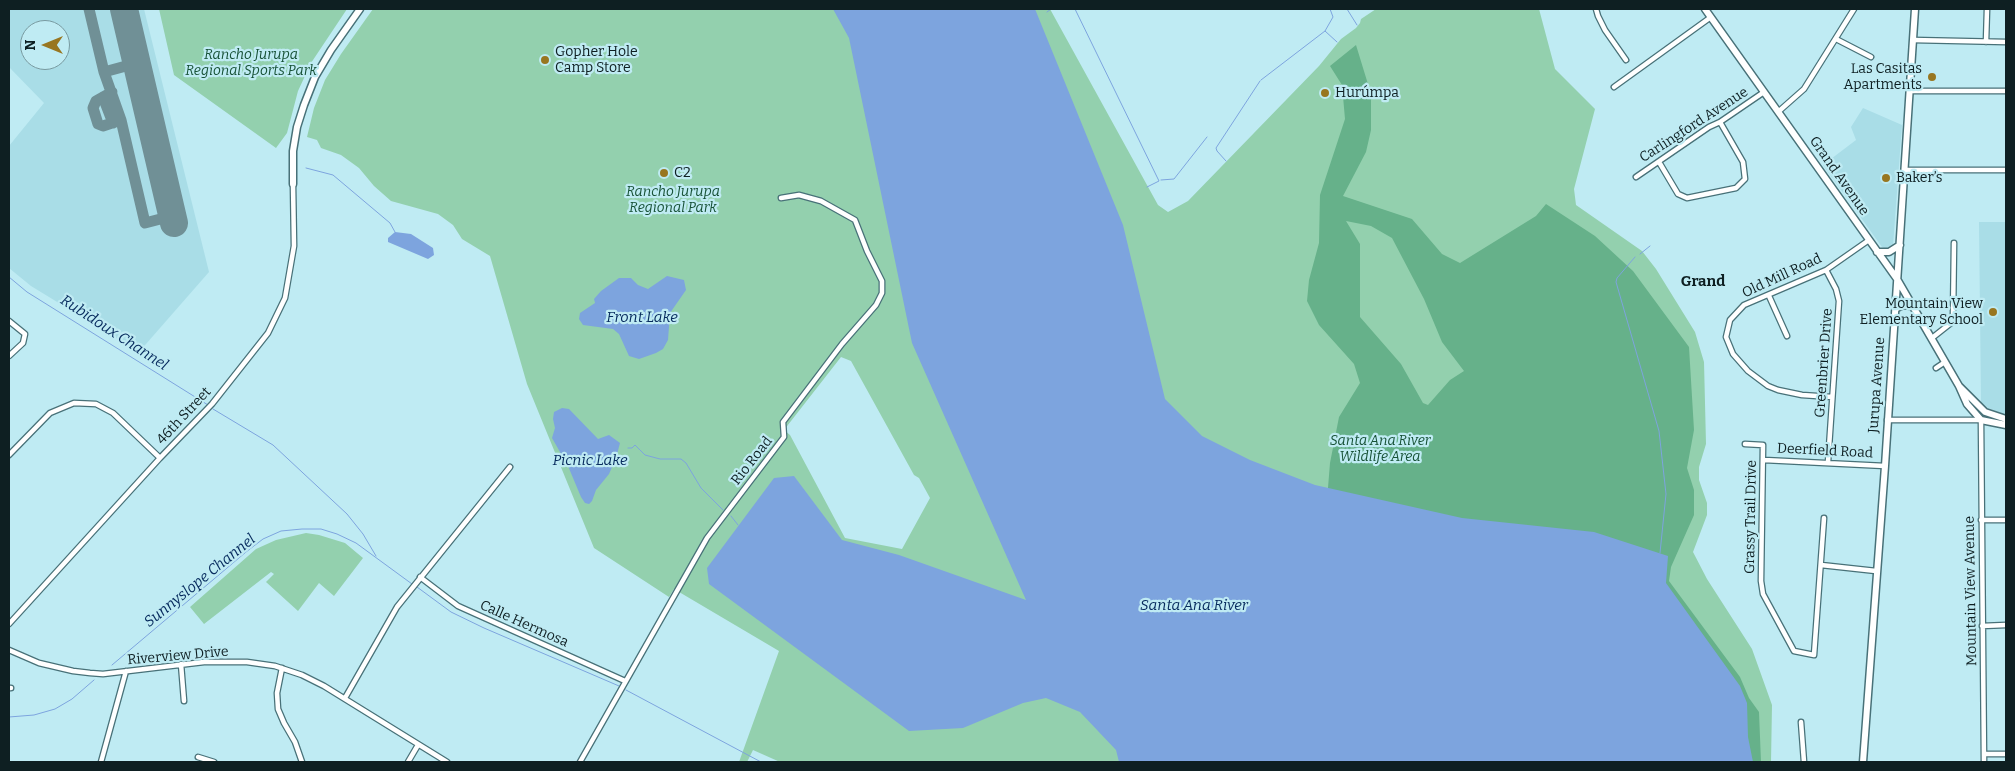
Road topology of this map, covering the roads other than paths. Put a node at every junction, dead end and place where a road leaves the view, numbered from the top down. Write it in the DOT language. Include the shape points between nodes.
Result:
graph roads {
  1 [pos="360,9"];
  2 [pos="1596,9"];
  3 [pos="1854,9"];
  4 [pos="1915,9"];
  5 [pos="1986,9"];
  6 [pos="1710,12"];
  7 [pos="1836,39"];
  8 [pos="1913,40"];
  9 [pos="1986,42"];
  10 [pos="2006,42"];
  11 [pos="1871,57"];
  12 [pos="1626,60"];
  13 [pos="1614,87"];
  14 [pos="1910,91"];
  15 [pos="2006,91"];
  16 [pos="1764,92"];
  17 [pos="1778,112"];
  18 [pos="1720,122"];
  19 [pos="1659,162"];
  20 [pos="1905,170"];
  21 [pos="2006,170"];
  22 [pos="1636,177"];
  23 [pos="293,184"];
  24 [pos="781,198"];
  25 [pos="1869,240"];
  26 [pos="1954,243"];
  27 [pos="1900,245"];
  28 [pos="1877,252"];
  29 [pos="1826,270"];
  30 [pos="1897,279"];
  31 [pos="1769,296"];
  32 [pos="1912,306"];
  33 [pos="1895,310"];
  34 [pos="9,321"];
  35 [pos="1787,336"];
  36 [pos="1932,338"];
  37 [pos="9,356"];
  38 [pos="1945,362"];
  39 [pos="1936,368"];
  40 [pos="1959,386"];
  41 [pos="1832,397"];
  42 [pos="1985,412"];
  43 [pos="2006,419"];
  44 [pos="1887,420"];
  45 [pos="1981,420"];
  46 [pos="2006,425"];
  47 [pos="1745,444"];
  48 [pos="1763,445"];
  49 [pos="9,455"];
  50 [pos="160,458"];
  51 [pos="1764,460"];
  52 [pos="1828,462"];
  53 [pos="1884,466"];
  54 [pos="510,467"];
  55 [pos="1824,518"];
  56 [pos="1981,520"];
  57 [pos="2006,520"];
  58 [pos="1821,565"];
  59 [pos="1876,571"];
  60 [pos="420,577"];
  61 [pos="9,624"];
  62 [pos="2006,625"];
  63 [pos="1982,626"];
  64 [pos="9,650"];
  65 [pos="181,664"];
  66 [pos="282,668"];
  67 [pos="126,671"];
  68 [pos="624,683"];
  69 [pos="345,698"];
  70 [pos="184,701"];
  71 [pos="1801,722"];
  72 [pos="418,745"];
  73 [pos="1984,754"];
  74 [pos="2006,754"];
  75 [pos="198,757"];
  76 [pos="101,762"];
  77 [pos="214,762"];
  78 [pos="302,762"];
  79 [pos="408,762"];
  80 [pos="447,762"];
  81 [pos="580,762"];
  82 [pos="1804,762"];
  83 [pos="1862,762"];
  84 [pos="1984,762"];
  1 -- 23 [label="main road" via="327,56 304,105 297,127"];
  2 -- 12 [label="street"];
  3 -- 7 [label="street"];
  4 -- 8 [label="main road, Jurupa Avenue"];
  5 -- 9 [label="street"];
  6 -- 13 [label="street"];
  6 -- 16 [label="main road, Grand Avenue"];
  7 -- 11 [label="street"];
  7 -- 17 [label="street" via="1804,89"];
  8 -- 9 [label="street"];
  8 -- 14 [label="main road, Jurupa Avenue"];
  9 -- 10 [label="street"];
  14 -- 15 [label="street"];
  14 -- 20 [label="main road, Jurupa Avenue"];
  16 -- 17 [label="main road, Grand Avenue"];
  16 -- 18 [label="street, Carlingford Avenue"];
  17 -- 25 [label="main road, Grand Avenue"];
  18 -- 19 [label="street, Carlingford Avenue" via="1709,126"];
  18 -- 19 [label="street" via="1743,162 1745,179 1736,188 1687,198 1678,194"];
  19 -- 22 [label="street, Carlingford Avenue"];
  20 -- 21 [label="street"];
  20 -- 27 [label="main road, Jurupa Avenue"];
  23 -- 50 [label="street, 46th Street" via="294,246 285,298 268,333 208,409"];
  24 -- 68 [label="street, Rio Road" via="799,195 821,201 855,220 882,282 882,293 876,305 783,422 784,437 707,538"];
  25 -- 28 [label="main road, Grand Avenue"];
  25 -- 29 [label="street, Old Mill Road"];
  26 -- 36 [label="street" via="1953,317 1951,323"];
  27 -- 28 [label="main road" via="1889,252"];
  27 -- 30 [label="main road, Jurupa Avenue"];
  28 -- 30 [label="main road, Grand Avenue"];
  29 -- 31 [label="street, Old Mill Road"];
  29 -- 41 [label="street, Greenbrier Drive" via="1839,302"];
  30 -- 32 [label="main road, Grand Avenue"];
  30 -- 33 [label="main road, Jurupa Avenue"];
  31 -- 35 [label="street"];
  31 -- 41 [label="street, Old Mill Road" via="1744,305 1730,320 1726,337 1732,354 1748,371 1778,390"];
  32 -- 33 [label="main road" via="1903,305"];
  32 -- 36 [label="main road, Grand Avenue"];
  33 -- 44 [label="main road, Jurupa Avenue"];
  34 -- 37 [label="street" via="25,334 23,343"];
  36 -- 38 [label="main road, Grand Avenue"];
  38 -- 39 [label="street"];
  38 -- 40 [label="main road, Grand Avenue"];
  40 -- 42 [label="main road, Grand Avenue"];
  40 -- 45 [label="main road, Grand Avenue" via="1967,404"];
  41 -- 52 [label="street, Greenbrier Drive"];
  42 -- 43 [label="main road"];
  42 -- 45 [label="street"];
  44 -- 45 [label="street"];
  44 -- 53 [label="main road, Jurupa Avenue"];
  45 -- 46 [label="main road"];
  45 -- 56 [label="street, Mountain View Avenue"];
  47 -- 48 [label="street, Deerfield Road"];
  48 -- 51 [label="street, Grassy Trail Drive"];
  49 -- 50 [label="street" via="50,413 74,403 96,404 113,413"];
  50 -- 61 [label="street, 46th Street"];
  51 -- 52 [label="street, Deerfield Road"];
  51 -- 58 [label="street, Grassy Trail Drive" via="1760,581 1763,594 1794,651 1814,655"];
  52 -- 53 [label="street, Deerfield Road"];
  53 -- 59 [label="main road, Jurupa Avenue"];
  54 -- 60 [label="street"];
  55 -- 58 [label="street"];
  56 -- 57 [label="street"];
  56 -- 63 [label="street, Mountain View Avenue"];
  58 -- 59 [label="street"];
  59 -- 83 [label="main road, Jurupa Avenue"];
  60 -- 68 [label="street, Calle Hermosa" via="458,606"];
  60 -- 69 [label="street" via="388,620"];
  62 -- 63 [label="street"];
  63 -- 73 [label="street, Mountain View Avenue"];
  64 -- 67 [label="street, Riverview Drive" via="38,663 72,672 103,674"];
  65 -- 66 [label="street, Riverview Drive" via="246,662"];
  65 -- 67 [label="street, Riverview Drive"];
  65 -- 70 [label="street"];
  66 -- 69 [label="street, Riverview Drive"];
  66 -- 78 [label="street" via="276,693 278,709"];
  67 -- 76 [label="street"];
  68 -- 81 [label="street, Rio Road"];
  69 -- 72 [label="street, Riverview Drive"];
  71 -- 82 [label="street"];
  72 -- 79 [label="street"];
  72 -- 80 [label="street, Riverview Drive"];
  73 -- 74 [label="street"];
  73 -- 84 [label="street, Mountain View Avenue"];
  75 -- 77 [label="street"];
}
